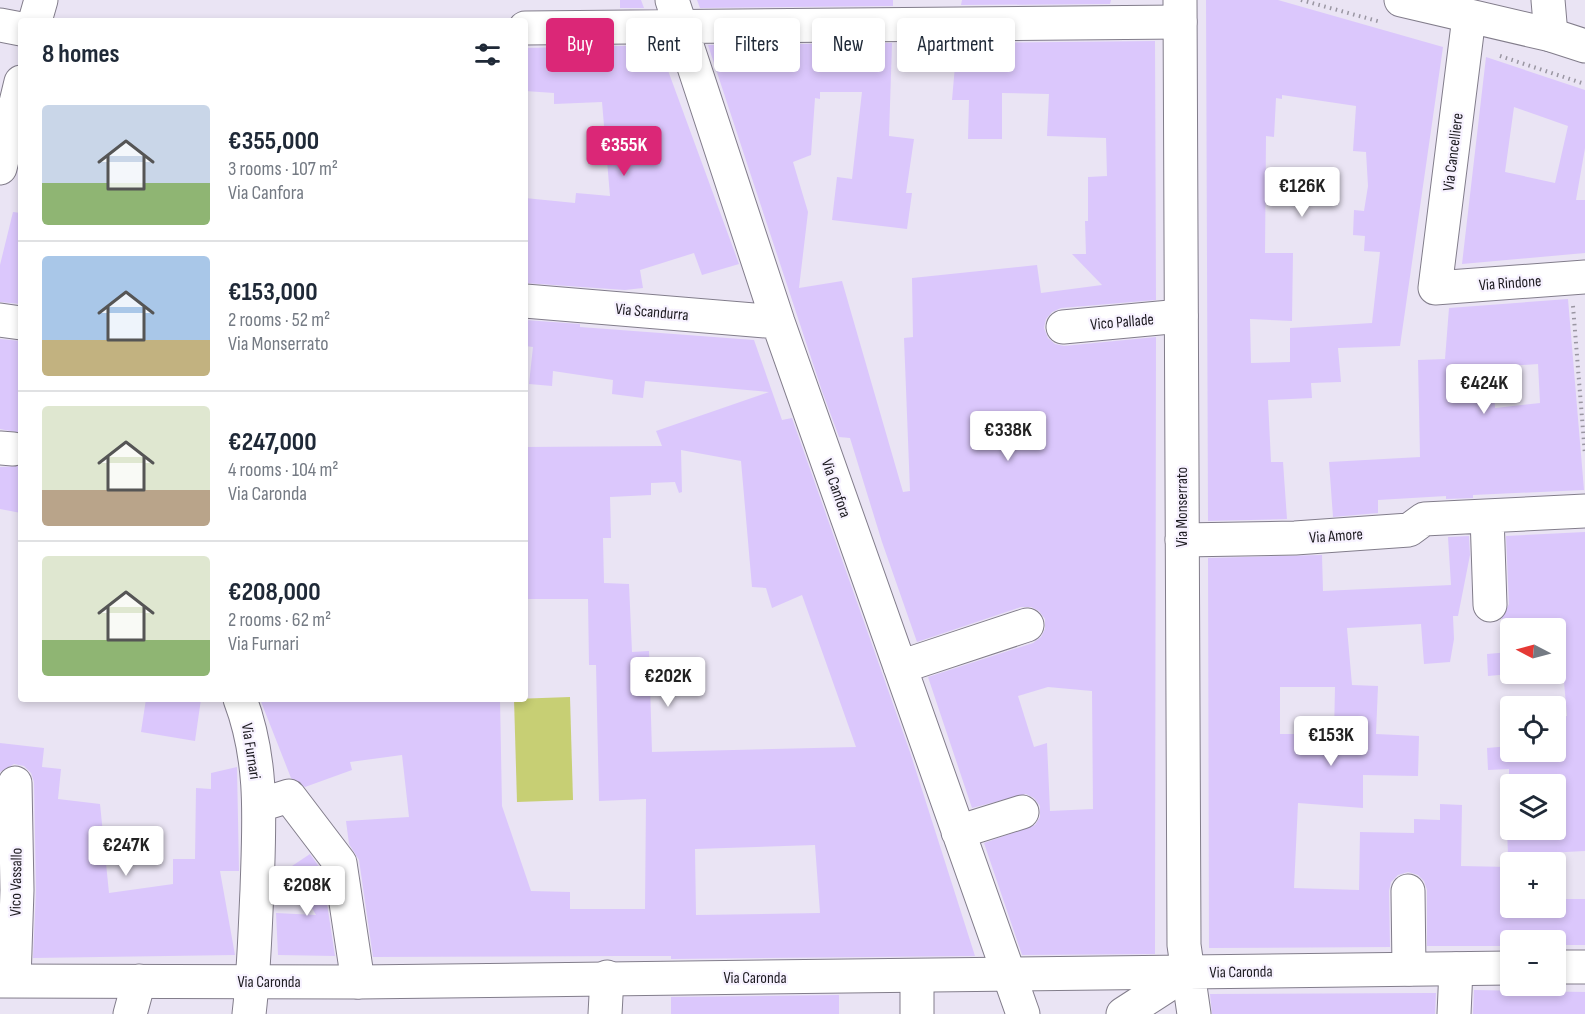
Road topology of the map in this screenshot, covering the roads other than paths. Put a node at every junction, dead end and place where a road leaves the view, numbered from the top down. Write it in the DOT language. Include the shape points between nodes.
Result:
graph roads {
  1 [pos="41,0"];
  2 [pos="1401,0"];
  3 [pos="1548,0"];
  4 [pos="1180,11"];
  5 [pos="676,13"];
  6 [pos="815,13"];
  7 [pos="1469,16"];
  8 [pos="37,18"];
  9 [pos="0,25"];
  10 [pos="18,28"];
  11 [pos="528,28"];
  12 [pos="1585,32"];
  13 [pos="1551,35"];
  14 [pos="1585,46"];
  15 [pos="18,94"];
  16 [pos="0,168"];
  17 [pos="1585,277"];
  18 [pos="1435,288"];
  19 [pos="528,301"];
  20 [pos="1181,316"];
  21 [pos="0,320"];
  22 [pos="778,322"];
  23 [pos="18,323"];
  24 [pos="1063,327"];
  25 [pos="1585,511"];
  26 [pos="1487,516"];
  27 [pos="1182,540"];
  28 [pos="1490,605"];
  29 [pos="1027,625"];
  30 [pos="900,667"];
  31 [pos="241,702"];
  32 [pos="15,783"];
  33 [pos="260,805"];
  34 [pos="1022,812"];
  35 [pos="958,832"];
  36 [pos="1408,891"];
  37 [pos="1566,967"];
  38 [pos="1585,967"];
  39 [pos="1500,968"];
  40 [pos="1409,969"];
  41 [pos="1456,969"];
  42 [pos="1188,972"];
  43 [pos="1008,974"];
  44 [pos="916,976"];
  45 [pos="607,977"];
  46 [pos="7,980"];
  47 [pos="139,981"];
  48 [pos="253,981"];
  49 [pos="358,982"];
  50 [pos="130,1014"];
  51 [pos="249,1014"];
  52 [pos="605,1014"];
  53 [pos="917,1014"];
  54 [pos="1023,1014"];
  55 [pos="1123,1014"];
  56 [pos="1194,1014"];
  57 [pos="1454,1014"];
  1 -- 8 [label="street"];
  2 -- 7 [label="street"];
  3 -- 13 [label="street"];
  4 -- 6 [label="street"];
  4 -- 20 [label="street, Via Monserrato"];
  5 -- 6 [label="street"];
  5 -- 11 [label="street"];
  5 -- 22 [label="street, Via Canfora"];
  7 -- 13 [label="street"];
  7 -- 18 [label="street, Via Cancelliere"];
  9 -- 10 [label="street"];
  12 -- 13 [label="street"];
  13 -- 14 [label="street"];
  15 -- 16 [label="street"];
  17 -- 18 [label="street, Via Rindone"];
  19 -- 22 [label="street, Via Scandurra"];
  20 -- 24 [label="street, Vico Pallade"];
  20 -- 27 [label="street, Via Monserrato"];
  21 -- 23 [label="street"];
  22 -- 30 [label="street, Via Canfora"];
  25 -- 26 [label="street, Via Amore"];
  26 -- 27 [label="street, Via Amore" via="1424,519 1409,530"];
  26 -- 28 [label="street"];
  27 -- 42 [label="street, Via Monserrato" via="1184,945"];
  29 -- 30 [label="street"];
  30 -- 35 [label="street, Via Canfora"];
  31 -- 33 [label="street, Via Furnari" via="252,731"];
  32 -- 46 [label="street, Vico Vassallo" via="17,890"];
  33 -- 48 [label="street, Via Furnari"];
  33 -- 49 [label="street, Via Furnari" via="289,796 340,863"];
  34 -- 35 [label="street"];
  35 -- 43 [label="street, Via Canfora"];
  36 -- 40 [label="street"];
  37 -- 38 [label="street"];
  39 -- 41 [label="street, Via Caronda"];
  40 -- 41 [label="street, Via Caronda"];
  40 -- 42 [label="street, Via Caronda"];
  41 -- 57 [label="street"];
  42 -- 43 [label="street, Via Caronda"];
  42 -- 55 [label="street"];
  42 -- 56 [label="street, Via Monserrato"];
  43 -- 44 [label="street, Via Caronda"];
  43 -- 54 [label="street, Via Canfora"];
  44 -- 45 [label="street, Via Caronda"];
  44 -- 53 [label="street"];
  45 -- 49 [label="street, Via Caronda"];
  45 -- 52 [label="street"];
  46 -- 47 [label="street, Via Caronda"];
  47 -- 48 [label="street, Via Caronda"];
  47 -- 50 [label="street"];
  48 -- 49 [label="street, Via Caronda"];
  48 -- 51 [label="street, Via Furnari"];
}
